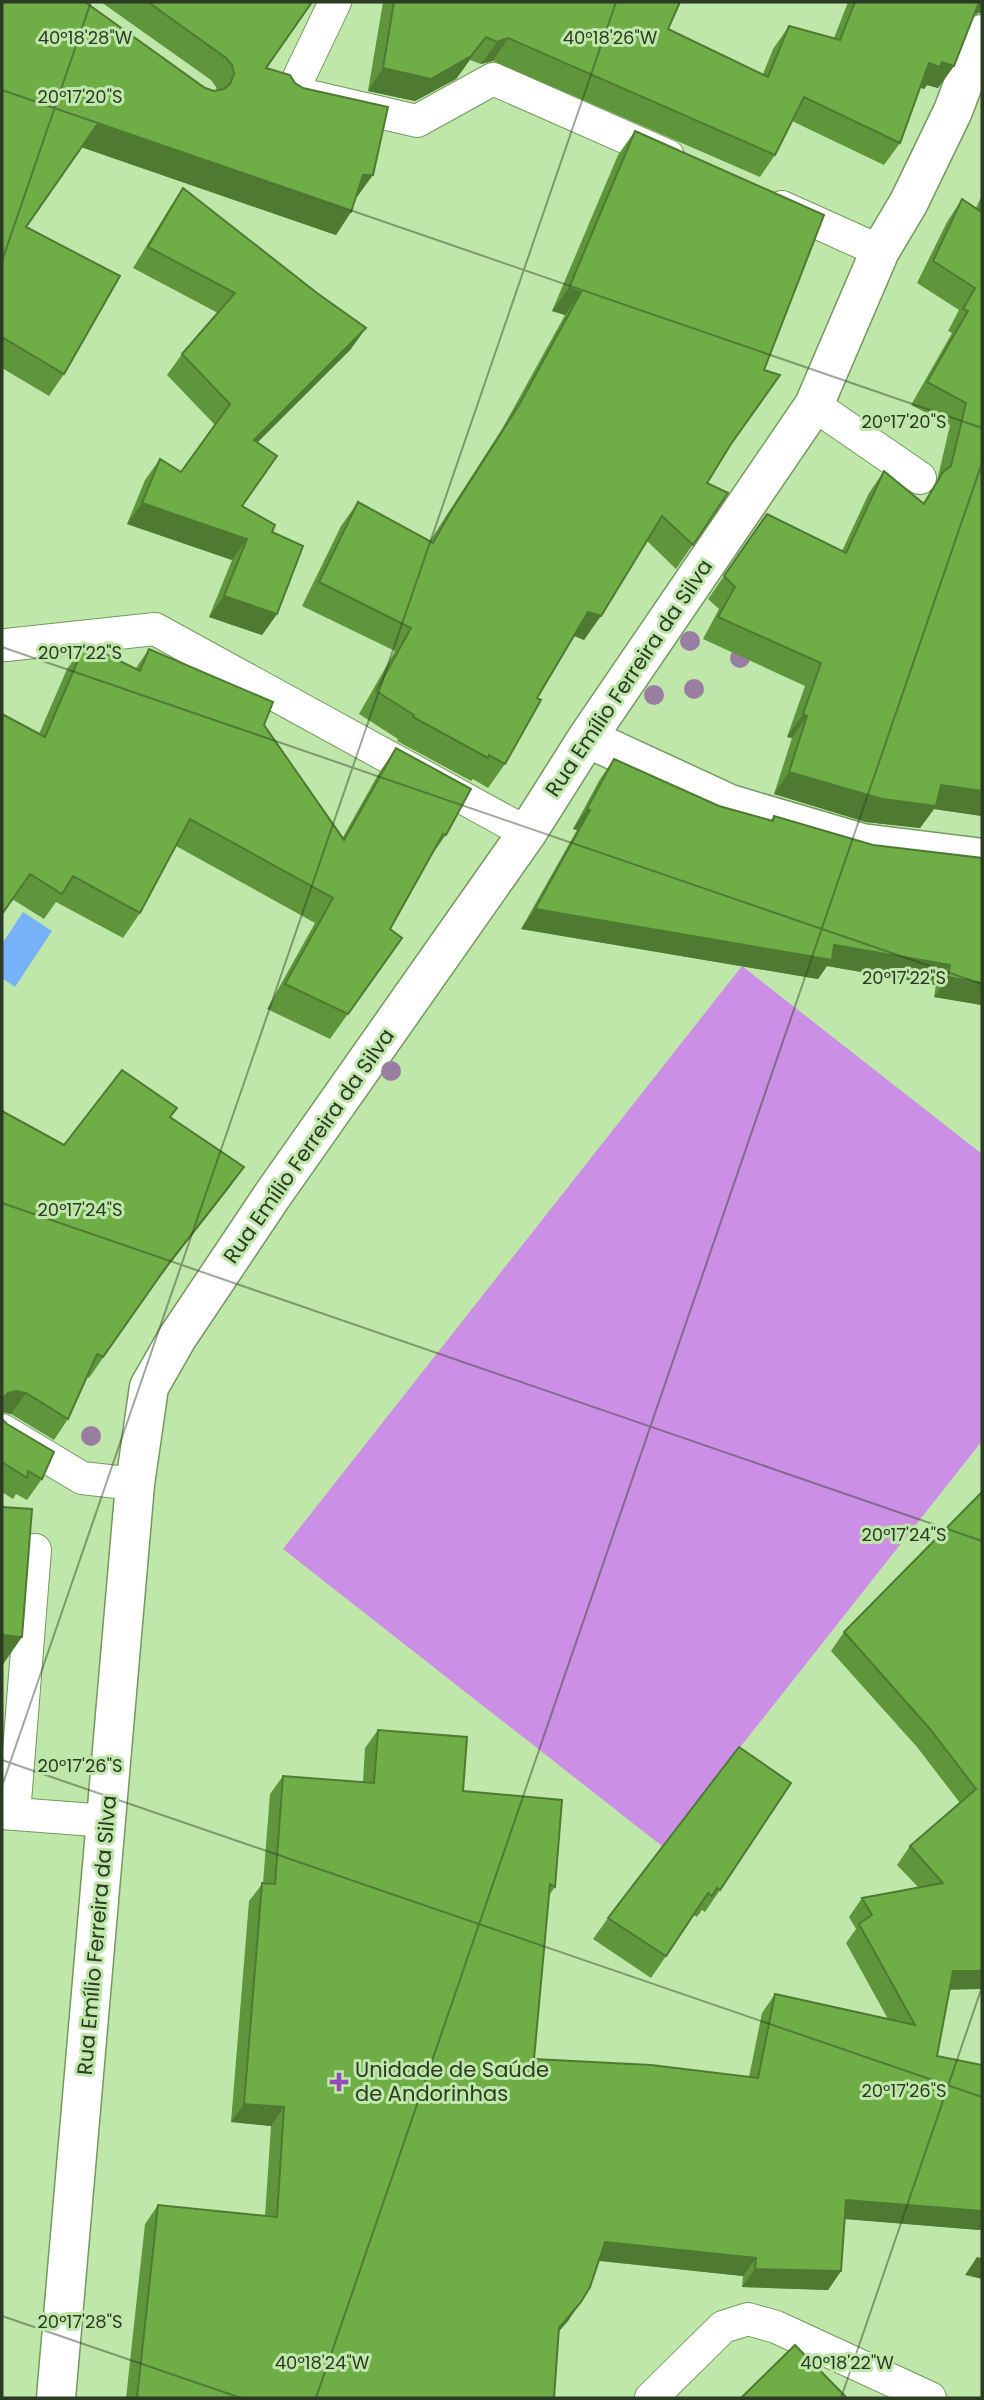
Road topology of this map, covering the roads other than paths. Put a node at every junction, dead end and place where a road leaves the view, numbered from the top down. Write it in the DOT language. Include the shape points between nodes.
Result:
graph roads {
  1 [pos="335,2"];
  2 [pos="982,34"];
  3 [pos="693,167"];
  4 [pos="755,195"];
  5 [pos="880,251"];
  6 [pos="814,405"];
  7 [pos="920,478"];
  8 [pos="6,645"];
  9 [pos="587,738"];
  10 [pos="527,833"];
  11 [pos="982,858"];
  12 [pos="2,1430"];
  13 [pos="135,1483"];
  14 [pos="35,1550"];
  15 [pos="8,1814"];
  16 [pos="107,1821"];
  17 [pos="56,2398"];
  18 [pos="651,2398"];
  19 [pos="930,2398"];
  1 -- 3 [label="lane" via="292,92 417,121 493,79"];
  2 -- 5 [label="street, Rua Emílio Ferreira da Silva" via="953,111"];
  4 -- 5 [label="lane"];
  5 -- 6 [label="street, Rua Emílio Ferreira da Silva"];
  6 -- 7 [label="lane"];
  6 -- 9 [label="street, Rua Emílio Ferreira da Silva"];
  8 -- 10 [label="lane" via="155,629"];
  9 -- 10 [label="street, Rua Emílio Ferreira da Silva"];
  9 -- 11 [label="street" via="730,804 862,843"];
  10 -- 13 [label="street, Rua Emílio Ferreira da Silva" via="177,1338 149,1387"];
  12 -- 13 [label="lane" via="82,1478"];
  13 -- 16 [label="street, Rua Emílio Ferreira da Silva"];
  14 -- 15 [label="lane"];
  15 -- 16 [label="lane"];
  16 -- 17 [label="street, Rua Emílio Ferreira da Silva"];
  18 -- 19 [label="lane" via="723,2327 748,2319 776,2327"];
}
